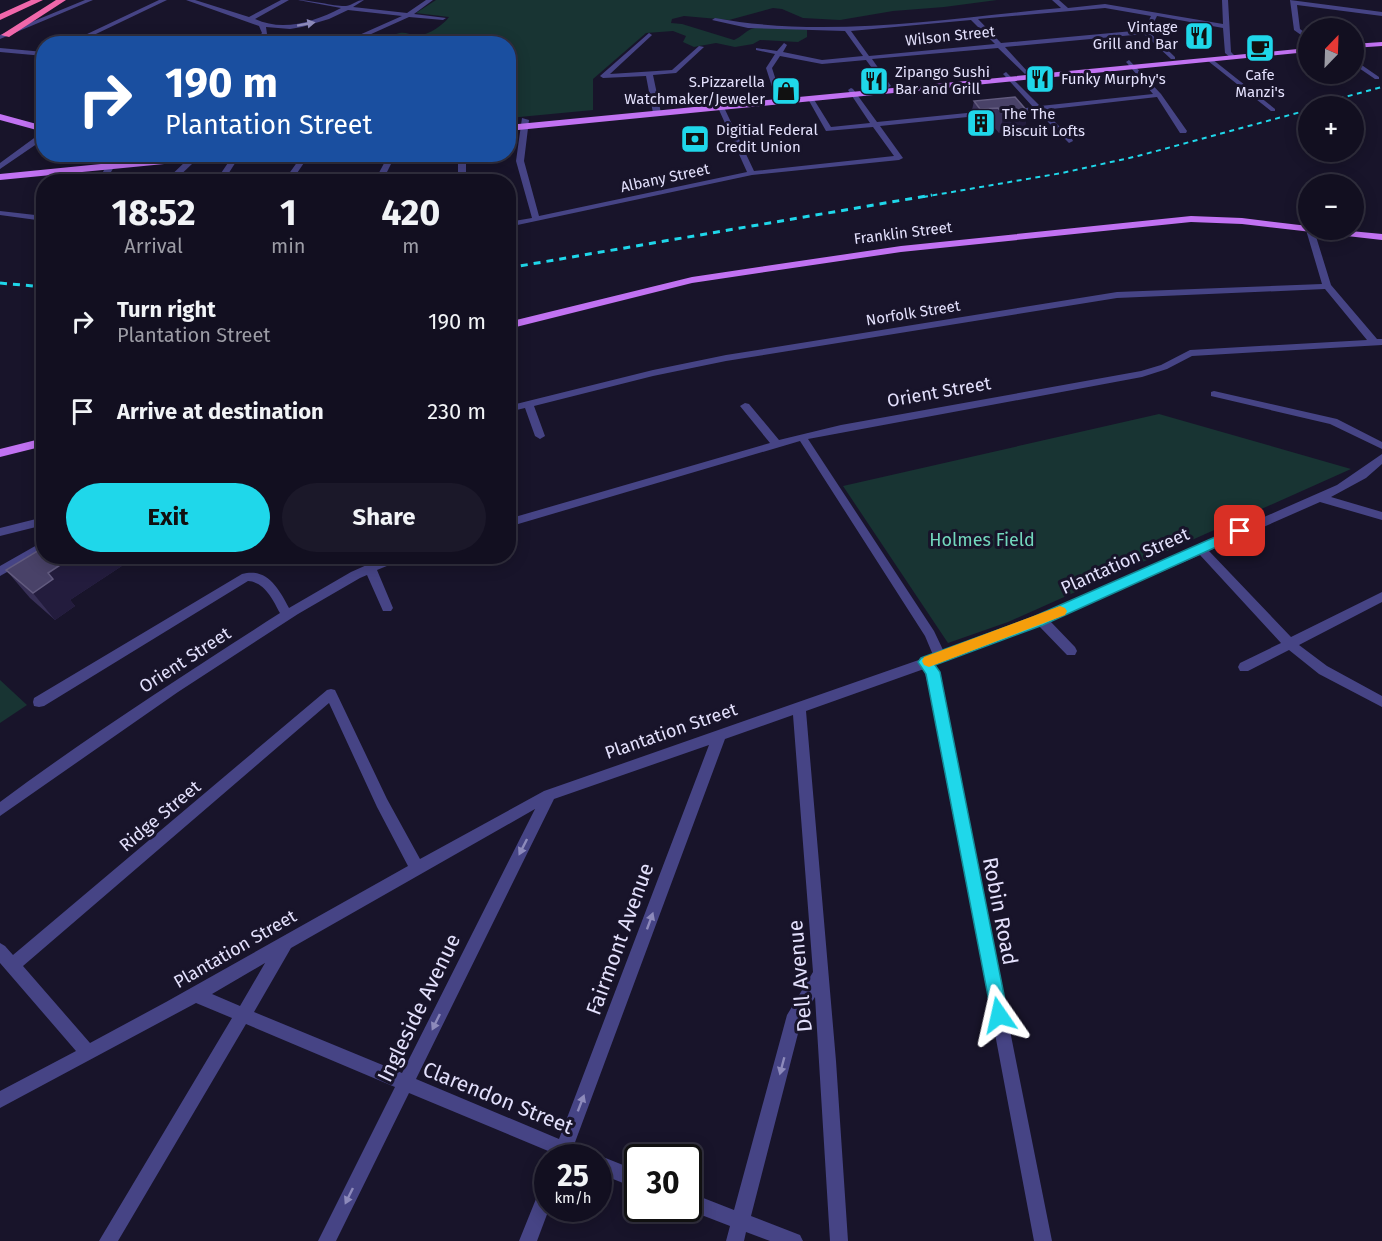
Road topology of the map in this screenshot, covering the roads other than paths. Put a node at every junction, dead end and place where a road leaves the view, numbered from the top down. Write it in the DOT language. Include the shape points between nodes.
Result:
graph roads {
  1 [pos="23,0"];
  2 [pos="39,0"];
  3 [pos="62,0"];
  4 [pos="90,0"];
  5 [pos="164,0"];
  6 [pos="189,0"];
  7 [pos="286,0"];
  8 [pos="301,0"];
  9 [pos="360,0"];
  10 [pos="430,0"];
  11 [pos="1055,0"];
  12 [pos="1225,0"];
  13 [pos="1293,2"];
  14 [pos="348,8"];
  15 [pos="0,9"];
  16 [pos="1067,10"];
  17 [pos="1155,14"];
  18 [pos="1382,14"];
  19 [pos="410,15"];
  20 [pos="0,16"];
  21 [pos="443,18"];
  22 [pos="974,18"];
  23 [pos="250,19"];
  24 [pos="715,20"];
  25 [pos="262,25"];
  26 [pos="1225,26"];
  27 [pos="847,29"];
  28 [pos="1298,31"];
  29 [pos="1146,32"];
  30 [pos="649,35"];
  31 [pos="86,36"];
  32 [pos="263,36"];
  33 [pos="361,36"];
  34 [pos="1382,38"];
  35 [pos="1364,40"];
  36 [pos="2,44"];
  37 [pos="1382,44"];
  38 [pos="784,45"];
  39 [pos="1000,45"];
  40 [pos="1364,45"];
  41 [pos="36,46"];
  42 [pos="1298,46"];
  43 [pos="701,47"];
  44 [pos="758,49"];
  45 [pos="1298,51"];
  46 [pos="36,52"];
  47 [pos="780,54"];
  48 [pos="1230,55"];
  49 [pos="868,58"];
  50 [pos="1173,58"];
  51 [pos="1210,60"];
  52 [pos="1131,65"];
  53 [pos="1364,69"];
  54 [pos="1025,72"];
  55 [pos="649,73"];
  56 [pos="1008,77"];
  57 [pos="1377,78"];
  58 [pos="888,86"];
  59 [pos="853,92"];
  60 [pos="1159,95"];
  61 [pos="778,96"];
  62 [pos="811,99"];
  63 [pos="720,104"];
  64 [pos="1037,108"];
  65 [pos="656,110"];
  66 [pos="1273,110"];
  67 [pos="1006,111"];
  68 [pos="996,112"];
  69 [pos="0,117"];
  70 [pos="516,122"];
  71 [pos="525,123"];
  72 [pos="876,124"];
  73 [pos="516,126"];
  74 [pos="36,127"];
  75 [pos="1182,131"];
  76 [pos="36,135"];
  77 [pos="1069,141"];
  78 [pos="79,162"];
  79 [pos="142,162"];
  80 [pos="185,162"];
  81 [pos="110,166"];
  82 [pos="0,169"];
  83 [pos="752,173"];
  84 [pos="106,174"];
  85 [pos="175,174"];
  86 [pos="0,177"];
  87 [pos="0,213"];
  88 [pos="36,218"];
  89 [pos="536,219"];
  90 [pos="516,223"];
  91 [pos="1298,227"];
  92 [pos="1364,235"];
  93 [pos="1382,237"];
  94 [pos="1314,240"];
  95 [pos="1327,286"];
  96 [pos="516,324"];
  97 [pos="1378,342"];
  98 [pos="1214,394"];
  99 [pos="528,404"];
  100 [pos="745,406"];
  101 [pos="516,407"];
  102 [pos="540,436"];
  103 [pos="802,437"];
  104 [pos="36,444"];
  105 [pos="776,444"];
  106 [pos="1382,446"];
  107 [pos="0,453"];
  108 [pos="1382,458"];
  109 [pos="1318,497"];
  110 [pos="1382,516"];
  111 [pos="516,521"];
  112 [pos="36,523"];
  113 [pos="0,532"];
  114 [pos="1201,549"];
  115 [pos="36,550"];
  116 [pos="380,564"];
  117 [pos="370,568"];
  118 [pos="0,572"];
  119 [pos="1382,597"];
  120 [pos="387,608"];
  121 [pos="287,615"];
  122 [pos="1041,620"];
  123 [pos="1289,643"];
  124 [pos="1071,651"];
  125 [pos="933,660"];
  126 [pos="1244,667"];
  127 [pos="39,702"];
  128 [pos="1382,702"];
  129 [pos="799,707"];
  130 [pos="720,734"];
  131 [pos="549,795"];
  132 [pos="0,810"];
  133 [pos="417,868"];
  134 [pos="287,941"];
  135 [pos="0,951"];
  136 [pos="13,964"];
  137 [pos="821,974"];
  138 [pos="195,995"];
  139 [pos="243,1015"];
  140 [pos="88,1053"];
  141 [pos="405,1084"];
  142 [pos="0,1100"];
  143 [pos="539,1144"];
  144 [pos="565,1144"];
  145 [pos="702,1207"];
  146 [pos="535,1222"];
  147 [pos="740,1222"];
  148 [pos="108,1241"];
  149 [pos="327,1241"];
  150 [pos="528,1241"];
  151 [pos="735,1241"];
  152 [pos="794,1241"];
  153 [pos="839,1241"];
  154 [pos="1043,1241"];
  1 -- 15 [label="highway"];
  2 -- 20 [label="highway"];
  3 -- 36 [label="highway"];
  4 -- 36 [label="street"];
  5 -- 31 [label="street"];
  6 -- 23 [label="street"];
  7 -- 23 [label="street"];
  8 -- 14 [label="street"];
  9 -- 14 [label="street"];
  10 -- 19 [label="street"];
  11 -- 16 [label="street"];
  12 -- 26 [label="street"];
  13 -- 18 [label="street"];
  13 -- 28 [label="street"];
  14 -- 19 [label="street"];
  25 -- 14 [label="street, one-way" via="307,24"];
  16 -- 17 [label="street" via="1108,6"];
  16 -- 22 [label="street"];
  17 -- 26 [label="street"];
  17 -- 29 [label="street"];
  19 -- 21 [label="street"];
  19 -- 33 [label="street"];
  22 -- 27 [label="street"];
  22 -- 39 [label="street"];
  23 -- 25 [label="street"];
  24 -- 27 [label="street" via="748,26"];
  25 -- 32 [label="street"];
  26 -- 48 [label="street"];
  27 -- 49 [label="street"];
  29 -- 39 [label="street, Wilson Street"];
  29 -- 50 [label="street"];
  30 -- 55 [label="street" via="603,76"];
  34 -- 35 [label="main road"];
  36 -- 41 [label="street"];
  36 -- 46 [label="street"];
  37 -- 40 [label="main road"];
  38 -- 47 [label="street"];
  39 -- 49 [label="street, Wilson Street"];
  39 -- 54 [label="street"];
  42 -- 48 [label="main road"];
  43 -- 55 [label="street" via="674,72"];
  44 -- 47 [label="street, Wilson Street"];
  45 -- 48 [label="main road"];
  47 -- 49 [label="street, Wilson Street" via="822,62"];
  47 -- 61 [label="street" via="769,68"];
  48 -- 50 [label="main road"];
  48 -- 51 [label="main road"];
  49 -- 58 [label="street"];
  50 -- 52 [label="main road"];
  51 -- 52 [label="main road"];
  51 -- 66 [label="street"];
  52 -- 54 [label="main road"];
  52 -- 56 [label="main road"];
  52 -- 60 [label="street"];
  53 -- 57 [label="street"];
  54 -- 56 [label="main road"];
  55 -- 65 [label="street"];
  56 -- 58 [label="main road"];
  56 -- 59 [label="main road"];
  56 -- 64 [label="street"];
  58 -- 59 [label="main road"];
  59 -- 61 [label="main road"];
  59 -- 62 [label="main road"];
  59 -- 72 [label="street"];
  60 -- 64 [label="street"];
  60 -- 75 [label="street"];
  61 -- 63 [label="main road"];
  62 -- 63 [label="main road"];
  62 -- 72 [label="street" via="829,129"];
  63 -- 65 [label="main road"];
  63 -- 83 [label="street"];
  64 -- 67 [label="street"];
  64 -- 77 [label="street"];
  65 -- 71 [label="main road"];
  68 -- 72 [label="street"];
  69 -- 74 [label="main road"];
  70 -- 71 [label="main road"];
  71 -- 73 [label="main road"];
  71 -- 89 [label="street" via="520,161"];
  72 -- 83 [label="street, Albany Street" via="900,158"];
  76 -- 82 [label="street"];
  78 -- 82 [label="main road"];
  79 -- 81 [label="main road"];
  80 -- 85 [label="street"];
  81 -- 84 [label="street"];
  81 -- 86 [label="main road"];
  83 -- 89 [label="street, Albany Street"];
  87 -- 88 [label="street"];
  89 -- 90 [label="street, Albany Street"];
  91 -- 96 [label="main road, Franklin Street" via="1191,219 901,249 692,280"];
  92 -- 93 [label="main road, Franklin Street"];
  94 -- 95 [label="street"];
  95 -- 97 [label="street"];
  95 -- 99 [label="street, Norfolk Street" via="1117,295 726,358"];
  97 -- 103 [label="street, Orient Street" via="1194,352 1142,374"];
  98 -- 106 [label="street" via="1333,421"];
  99 -- 101 [label="street, Norfolk Street"];
  99 -- 102 [label="street"];
  100 -- 105 [label="street"];
  103 -- 105 [label="street, Orient Street"];
  103 -- 125 [label="street, Robin Road" via="930,634"];
  104 -- 107 [label="main road"];
  105 -- 111 [label="street, Orient Street"];
  108 -- 109 [label="street, Plantation Street" via="1358,478"];
  109 -- 110 [label="street"];
  109 -- 114 [label="street, Plantation Street"];
  112 -- 113 [label="street"];
  114 -- 122 [label="street, Plantation Street"];
  114 -- 123 [label="street"];
  115 -- 118 [label="street"];
  116 -- 117 [label="street, Orient Street"];
  117 -- 120 [label="street"];
  117 -- 121 [label="street, Orient Street" via="342,580"];
  119 -- 123 [label="street"];
  121 -- 127 [label="street" via="265,580 246,577"];
  121 -- 132 [label="street, Orient Street" via="71,756"];
  122 -- 124 [label="street"];
  122 -- 125 [label="street, Plantation Street"];
  123 -- 126 [label="street"];
  123 -- 128 [label="street" via="1323,670"];
  125 -- 129 [label="street, Plantation Street"];
  125 -- 154 [label="street, Robin Road" via="932,672"];
  129 -- 130 [label="street, Plantation Street"];
  129 -- 137 [label="street, Dell Avenue"];
  130 -- 131 [label="street, Plantation Street"];
  144 -- 130 [label="street, Fairmont Avenue, one-way"];
  131 -- 133 [label="street, Plantation Street"];
  131 -- 141 [label="street, Ingleside Avenue, one-way"];
  133 -- 134 [label="street, Plantation Street"];
  133 -- 136 [label="street, Ridge Street" via="331,694"];
  134 -- 138 [label="street, Plantation Street"];
  134 -- 139 [label="street"];
  135 -- 136 [label="street"];
  136 -- 140 [label="street"];
  137 -- 147 [label="street, one-way" via="795,1015"];
  137 -- 153 [label="street, Dell Avenue"];
  138 -- 139 [label="street, Clarendon Street"];
  138 -- 140 [label="street, Plantation Street"];
  139 -- 141 [label="street, Clarendon Street"];
  139 -- 148 [label="street"];
  140 -- 142 [label="street, Plantation Street"];
  141 -- 143 [label="street, Clarendon Street"];
  141 -- 149 [label="street, Ingleside Avenue, one-way"];
  145 -- 147 [label="street"];
  146 -- 150 [label="street"];
  147 -- 151 [label="street"];
  147 -- 152 [label="street"];
}
